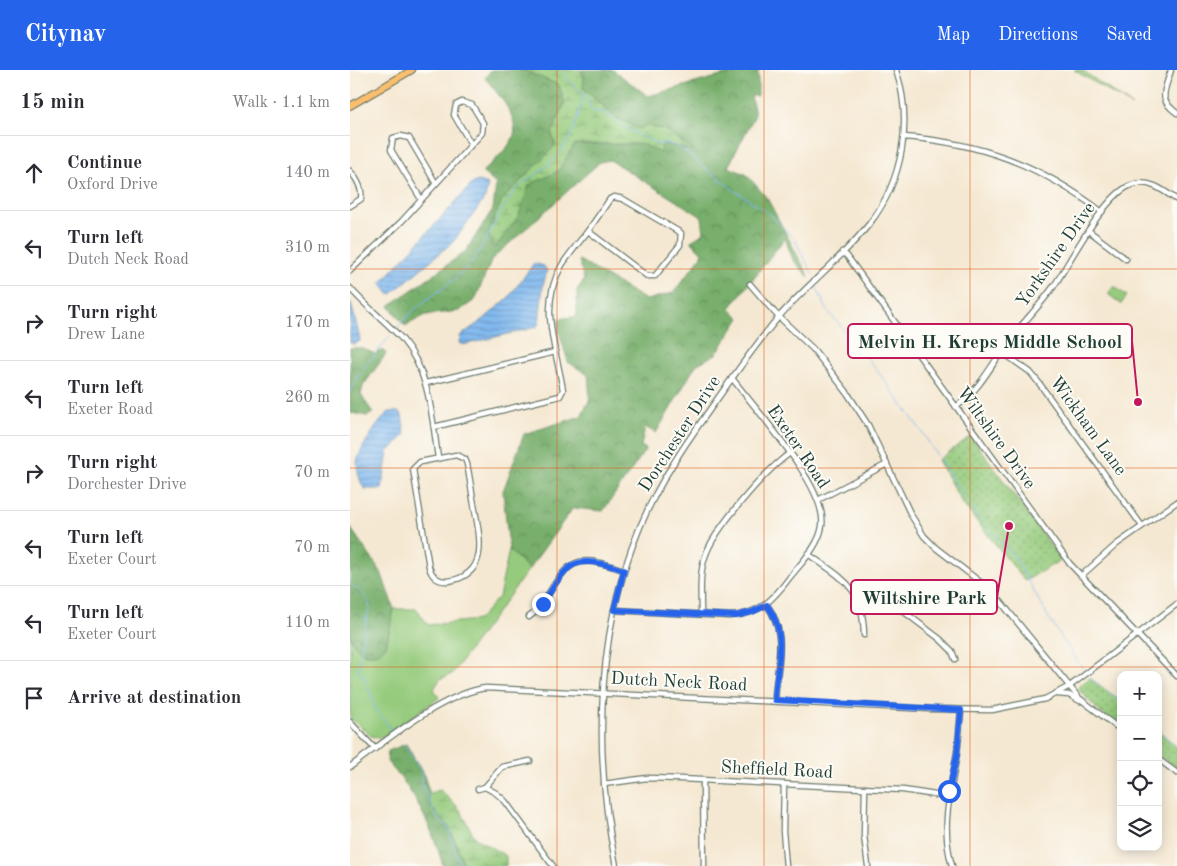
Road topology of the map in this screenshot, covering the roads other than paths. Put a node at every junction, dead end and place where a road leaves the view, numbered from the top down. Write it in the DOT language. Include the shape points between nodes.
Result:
graph roads {
  1 [pos="412,70"];
  2 [pos="896,70"];
  3 [pos="1171,70"];
  4 [pos="350,106"];
  5 [pos="1177,113"];
  6 [pos="904,137"];
  7 [pos="471,144"];
  8 [pos="350,171"];
  9 [pos="435,182"];
  10 [pos="421,199"];
  11 [pos="1177,200"];
  12 [pos="350,206"];
  13 [pos="1102,212"];
  14 [pos="588,231"];
  15 [pos="1089,231"];
  16 [pos="842,252"];
  17 [pos="1126,259"];
  18 [pos="350,271"];
  19 [pos="750,284"];
  20 [pos="350,288"];
  21 [pos="779,317"];
  22 [pos="555,352"];
  23 [pos="1002,352"];
  24 [pos="732,378"];
  25 [pos="426,383"];
  26 [pos="956,407"];
  27 [pos="434,427"];
  28 [pos="790,453"];
  29 [pos="438,458"];
  30 [pos="887,464"];
  31 [pos="818,500"];
  32 [pos="1177,502"];
  33 [pos="1142,526"];
  34 [pos="808,554"];
  35 [pos="624,570"];
  36 [pos="1081,576"];
  37 [pos="859,600"];
  38 [pos="1177,604"];
  39 [pos="767,605"];
  40 [pos="614,610"];
  41 [pos="701,614"];
  42 [pos="529,617"];
  43 [pos="1137,634"];
  44 [pos="864,635"];
  45 [pos="955,659"];
  46 [pos="1177,676"];
  47 [pos="1070,686"];
  48 [pos="604,693"];
  49 [pos="1056,694"];
  50 [pos="775,700"];
  51 [pos="1085,704"];
  52 [pos="961,710"];
  53 [pos="350,722"];
  54 [pos="1117,727"];
  55 [pos="376,749"];
  56 [pos="530,761"];
  57 [pos="1161,761"];
  58 [pos="350,767"];
  59 [pos="1177,773"];
  60 [pos="703,780"];
  61 [pos="604,784"];
  62 [pos="784,784"];
  63 [pos="485,787"];
  64 [pos="865,788"];
  65 [pos="478,789"];
  66 [pos="948,797"];
  67 [pos="553,866"];
  68 [pos="616,866"];
  69 [pos="704,866"];
  70 [pos="786,866"];
  71 [pos="868,866"];
  72 [pos="952,866"];
  1 -- 4 [label="main road"];
  2 -- 6 [label="street, Dorchester Drive" via="904,109"];
  3 -- 5 [label="street" via="1164,98 1167,106"];
  6 -- 13 [label="street" via="958,143 1017,161 1062,184"];
  6 -- 16 [label="street, Dorchester Drive" via="896,172 883,204"];
  7 -- 7 [label="street" via="482,133 483,123 472,105 458,103 454,107 454,115"];
  7 -- 9 [label="street"];
  8 -- 12 [label="street" via="362,193 361,199"];
  9 -- 10 [label="street"];
  9 -- 10 [label="street" via="409,138 393,138 391,150"];
  10 -- 18 [label="street"];
  11 -- 13 [label="street, Yorkshire Drive" via="1156,186 1133,184 1118,193"];
  13 -- 15 [label="street, Yorkshire Drive"];
  14 -- 14 [label="street" via="610,199 617,198 678,230 681,240 658,274 651,276"];
  14 -- 22 [label="street" via="562,266 554,283 549,320"];
  15 -- 17 [label="street"];
  15 -- 23 [label="street, Yorkshire Drive" via="1048,295"];
  16 -- 21 [label="street, Dorchester Drive"];
  16 -- 26 [label="street, Wiltshire Drive" via="883,303"];
  19 -- 21 [label="street"];
  20 -- 25 [label="street" via="406,345 418,361"];
  21 -- 24 [label="street, Dorchester Drive"];
  21 -- 30 [label="street" via="826,362 858,407"];
  22 -- 25 [label="street"];
  22 -- 27 [label="street" via="563,390 560,396"];
  23 -- 26 [label="street, Yorkshire Drive" via="981,384"];
  23 -- 33 [label="street, Wickham Lane" via="1040,383"];
  24 -- 28 [label="street, Exeter Road"];
  24 -- 35 [label="street, Dorchester Drive" via="663,480 641,524"];
  25 -- 27 [label="street"];
  26 -- 36 [label="street, Wiltshire Drive"];
  27 -- 29 [label="street"];
  28 -- 31 [label="street, Exeter Road"];
  28 -- 41 [label="street" via="765,473 709,546 703,566"];
  29 -- 29 [label="street" via="456,455 465,459 480,541 480,554 472,570 446,581 438,580 429,567 413,469 417,463"];
  30 -- 31 [label="street"];
  30 -- 47 [label="street" via="924,536 999,599"];
  31 -- 34 [label="street, Exeter Road" via="822,525"];
  32 -- 33 [label="street"];
  33 -- 36 [label="street"];
  34 -- 37 [label="street" via="848,584"];
  34 -- 39 [label="street, Exeter Road"];
  35 -- 40 [label="street, Dorchester Drive"];
  35 -- 42 [label="street" via="596,562 573,564"];
  36 -- 43 [label="street, Wiltshire Drive"];
  37 -- 44 [label="street"];
  37 -- 45 [label="street" via="872,595 887,599 940,639"];
  38 -- 43 [label="street, Dutch Neck Road"];
  39 -- 41 [label="street, Exeter Road" via="742,615"];
  39 -- 50 [label="street" via="777,619 780,634"];
  40 -- 41 [label="street, Exeter Road"];
  40 -- 48 [label="street, Dorchester Drive"];
  43 -- 46 [label="street, Wiltshire Drive"];
  43 -- 47 [label="street, Dutch Neck Road"];
  47 -- 49 [label="street, Dutch Neck Road"];
  47 -- 51 [label="street"];
  48 -- 50 [label="street, Dutch Neck Road"];
  48 -- 55 [label="street, Dutch Neck Road" via="503,687 470,690 444,701"];
  48 -- 61 [label="street, Dorchester Drive"];
  49 -- 51 [label="street" via="1069,695"];
  49 -- 52 [label="street, Dutch Neck Road" via="1002,709"];
  50 -- 52 [label="street, Dutch Neck Road"];
  51 -- 54 [label="street"];
  52 -- 66 [label="street" via="957,754"];
  53 -- 55 [label="street"];
  55 -- 58 [label="street, Dutch Neck Road"];
  56 -- 63 [label="street" via="502,767"];
  57 -- 59 [label="street"];
  60 -- 61 [label="street, Sheffield Road" via="647,778"];
  60 -- 62 [label="street, Sheffield Road"];
  60 -- 69 [label="street"];
  61 -- 68 [label="street, Dorchester Drive"];
  62 -- 64 [label="street, Sheffield Road"];
  62 -- 70 [label="street"];
  63 -- 65 [label="street"];
  63 -- 67 [label="street" via="505,801"];
  64 -- 66 [label="street, Sheffield Road" via="914,790"];
  64 -- 71 [label="street" via="864,836"];
  66 -- 72 [label="street" via="946,834"];
}
